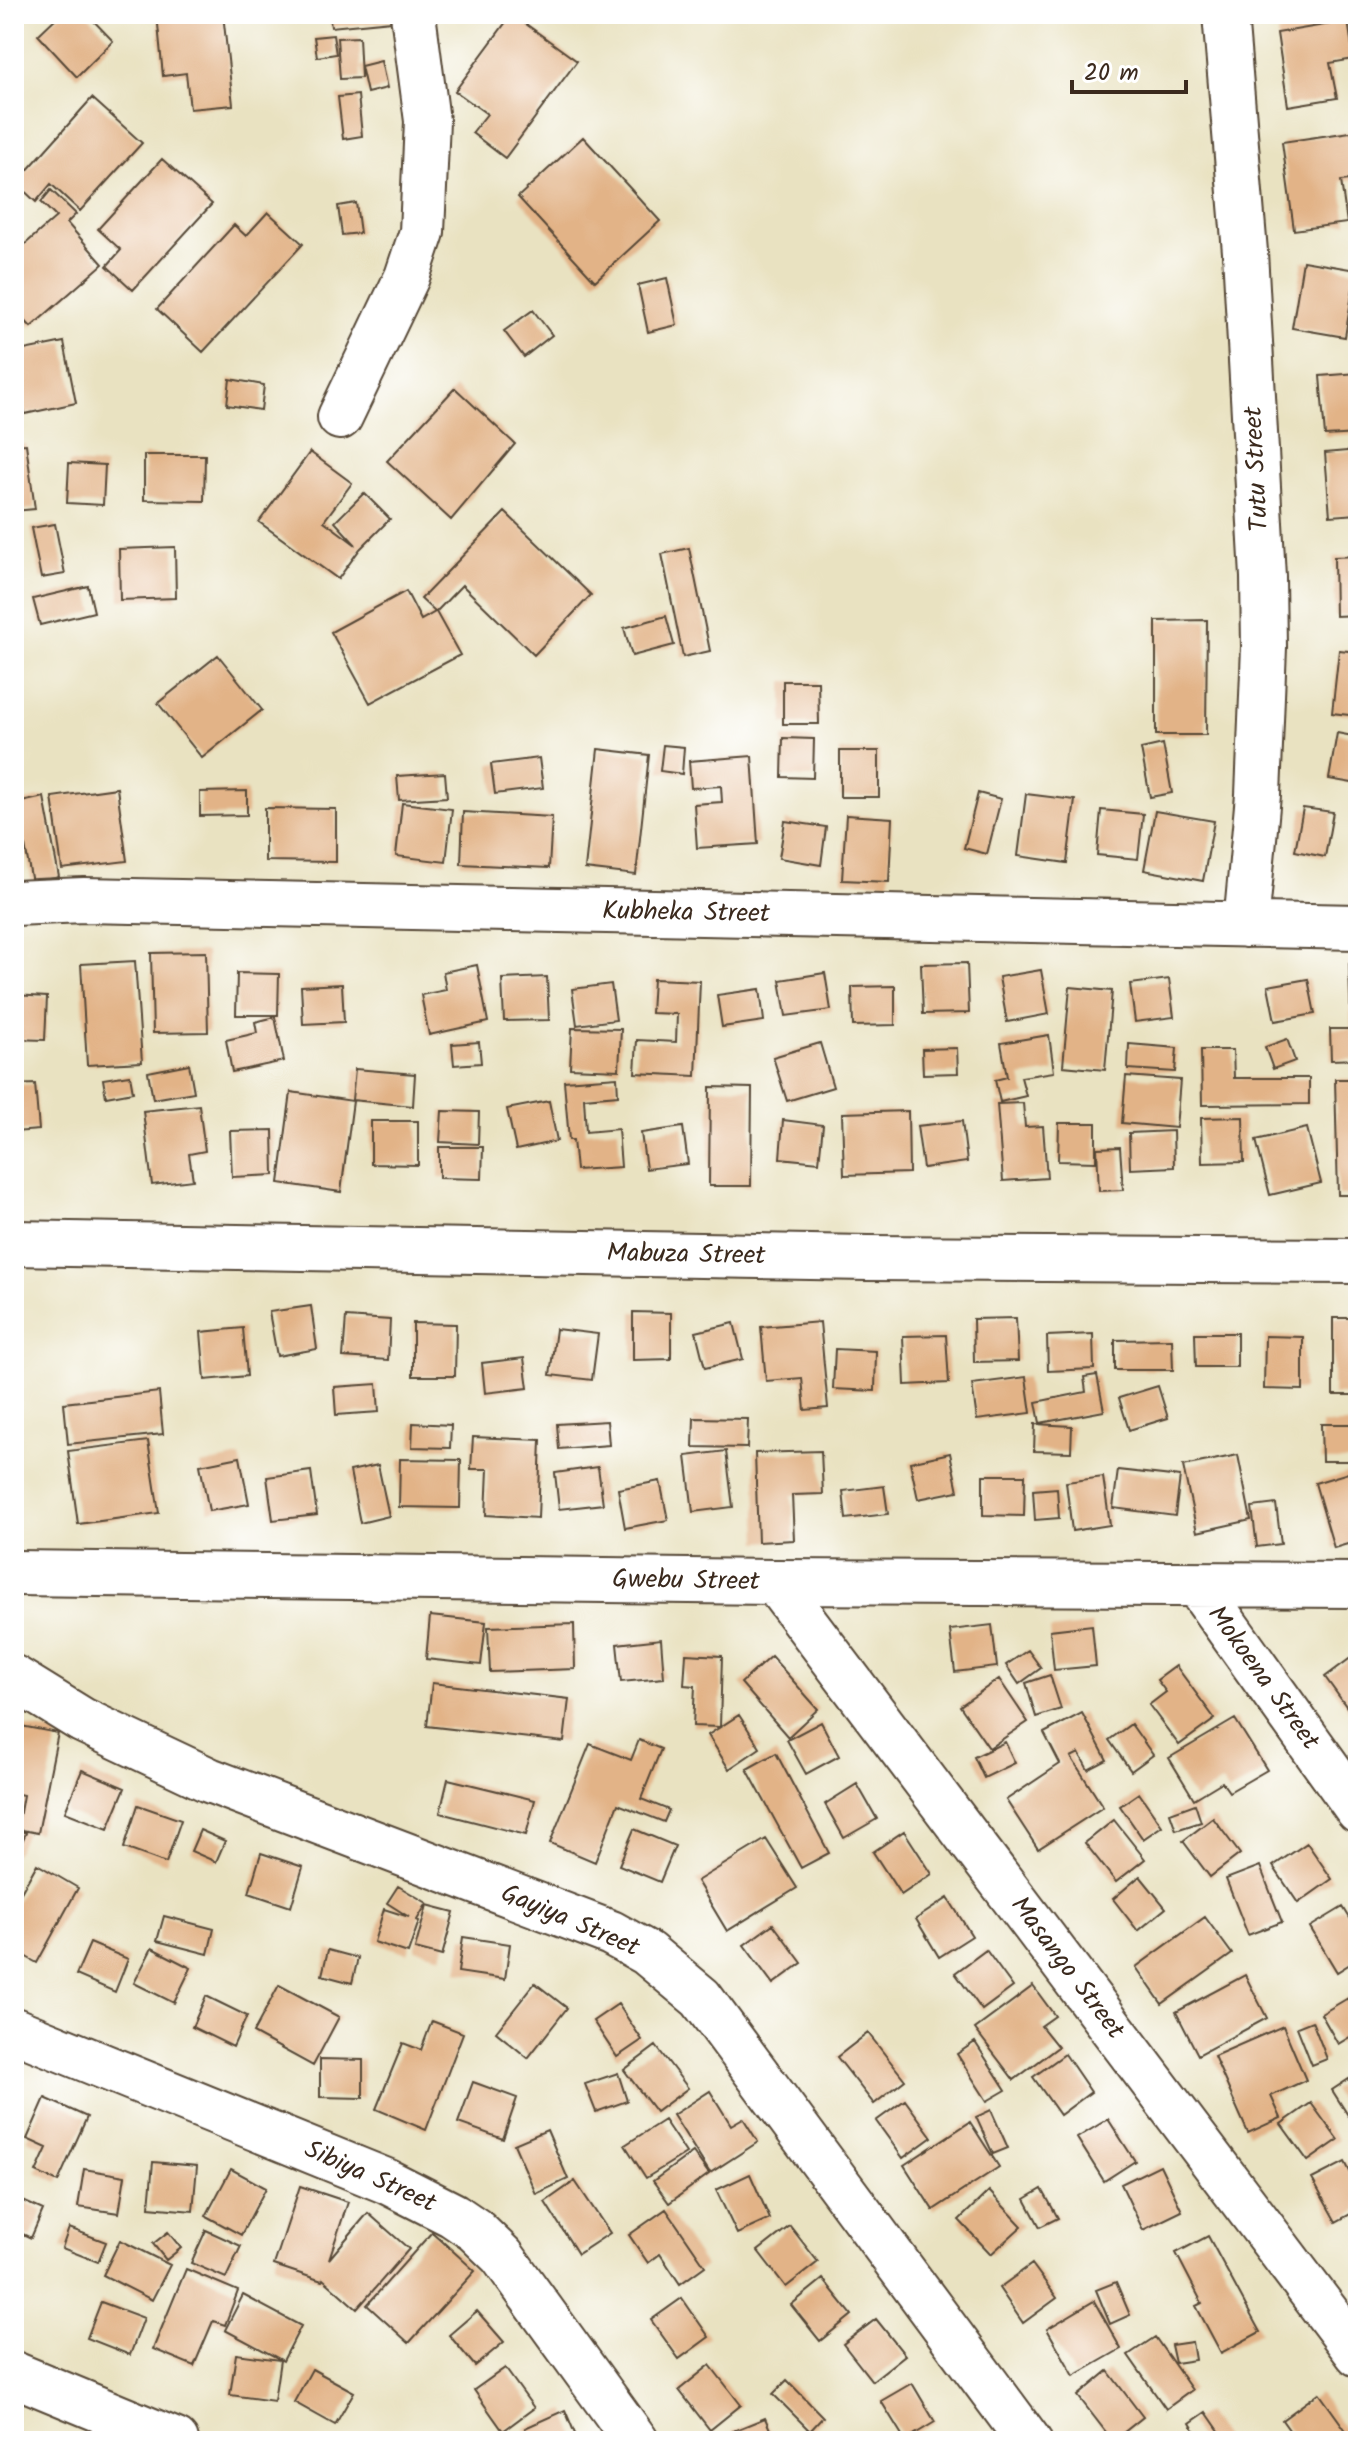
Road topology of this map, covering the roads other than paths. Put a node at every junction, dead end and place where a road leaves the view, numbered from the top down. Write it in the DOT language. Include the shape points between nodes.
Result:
graph roads {
  1 [pos="413,14"];
  2 [pos="1225,14"];
  3 [pos="340,417"];
  4 [pos="14,903"];
  5 [pos="1246,925"];
  6 [pos="1358,927"];
  7 [pos="14,1243"];
  8 [pos="1358,1261"];
  9 [pos="14,1573"];
  10 [pos="775,1582"];
  11 [pos="1197,1585"];
  12 [pos="1358,1585"];
  13 [pos="14,1678"];
  14 [pos="1358,1810"];
  15 [pos="14,2030"];
  16 [pos="1358,2354"];
  17 [pos="14,2374"];
  18 [pos="176,2441"];
  19 [pos="636,2441"];
  20 [pos="1029,2441"];
  1 -- 3 [label="street" via="427,121 422,232 407,277"];
  2 -- 5 [label="street, Tutu Street" via="1263,577 1258,795"];
  4 -- 5 [label="street, Kubheka Street" via="84,900"];
  5 -- 6 [label="street, Kubheka Street"];
  7 -- 8 [label="street, Mabuza Street"];
  9 -- 10 [label="street, Gwebu Street"];
  10 -- 11 [label="street, Gwebu Street"];
  10 -- 16 [label="street, Masango Street"];
  11 -- 12 [label="street, Gwebu Street"];
  11 -- 14 [label="street, Mokoena Street"];
  13 -- 20 [label="street, Gayiya Street" via="82,1720 209,1780 611,1933 647,1953 701,1998 727,2030"];
  15 -- 19 [label="street, Sibiya Street" via="386,2181 453,2215 502,2256"];
  17 -- 18 [label="street"];
}
